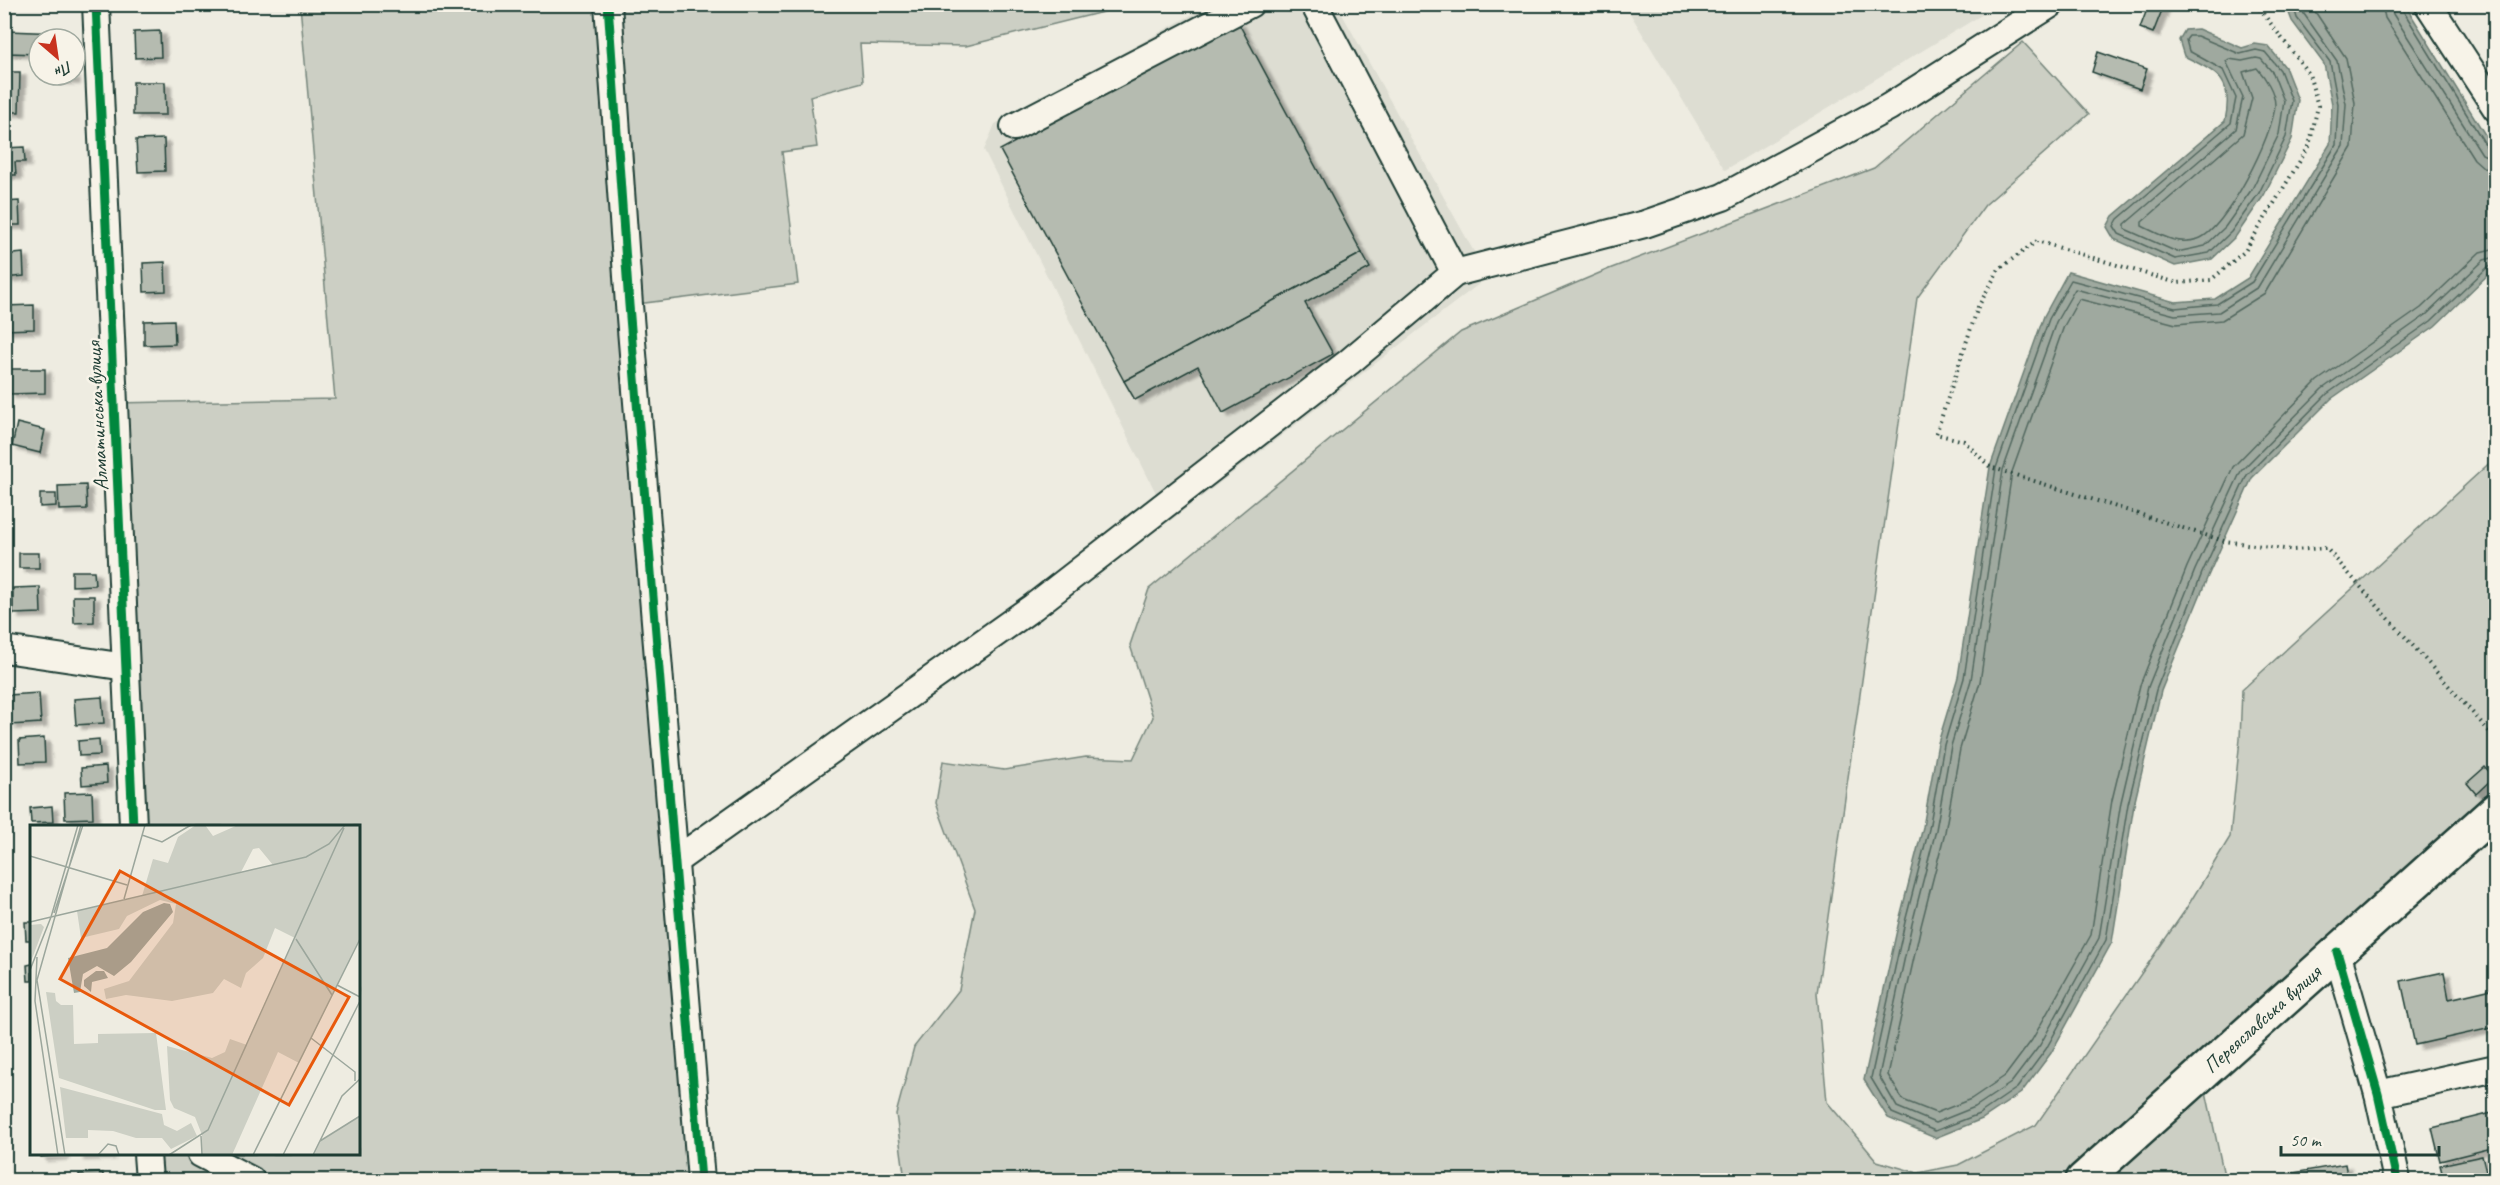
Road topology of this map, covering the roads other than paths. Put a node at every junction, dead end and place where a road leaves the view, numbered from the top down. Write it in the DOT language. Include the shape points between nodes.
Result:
graph roads {
  1 [pos="96,4"];
  2 [pos="608,4"];
  3 [pos="1250,4"];
  4 [pos="1314,4"];
  5 [pos="2051,4"];
  6 [pos="2428,4"];
  7 [pos="2496,108"];
  8 [pos="1014,127"];
  9 [pos="1455,273"];
  10 [pos="4,649"];
  11 [pos="126,667"];
  12 [pos="2496,810"];
  13 [pos="133,825"];
  14 [pos="675,861"];
  15 [pos="2337,952"];
  16 [pos="2496,1068"];
  17 [pos="2378,1094"];
  18 [pos="147,1155"];
  19 [pos="203,1155"];
  20 [pos="149,1180"];
  21 [pos="251,1180"];
  22 [pos="701,1180"];
  23 [pos="2083,1180"];
  24 [pos="2397,1180"];
  1 -- 11 [label="street, Алматинська вулиця"];
  2 -- 14 [label="street"];
  3 -- 8 [label="street"];
  4 -- 9 [label="street"];
  5 -- 9 [label="street" via="1889,107 1724,197 1645,224"];
  6 -- 7 [label="street"];
  9 -- 14 [label="street" via="1340,369 1033,608"];
  10 -- 11 [label="street"];
  11 -- 13 [label="street, Алматинська вулиця"];
  12 -- 15 [label="main road, Переяславська вулиця"];
  14 -- 22 [label="street"];
  15 -- 17 [label="street"];
  15 -- 23 [label="main road, Переяславська вулиця"];
  16 -- 17 [label="street"];
  17 -- 24 [label="street"];
  18 -- 20 [label="street"];
  19 -- 21 [label="street"];
}
